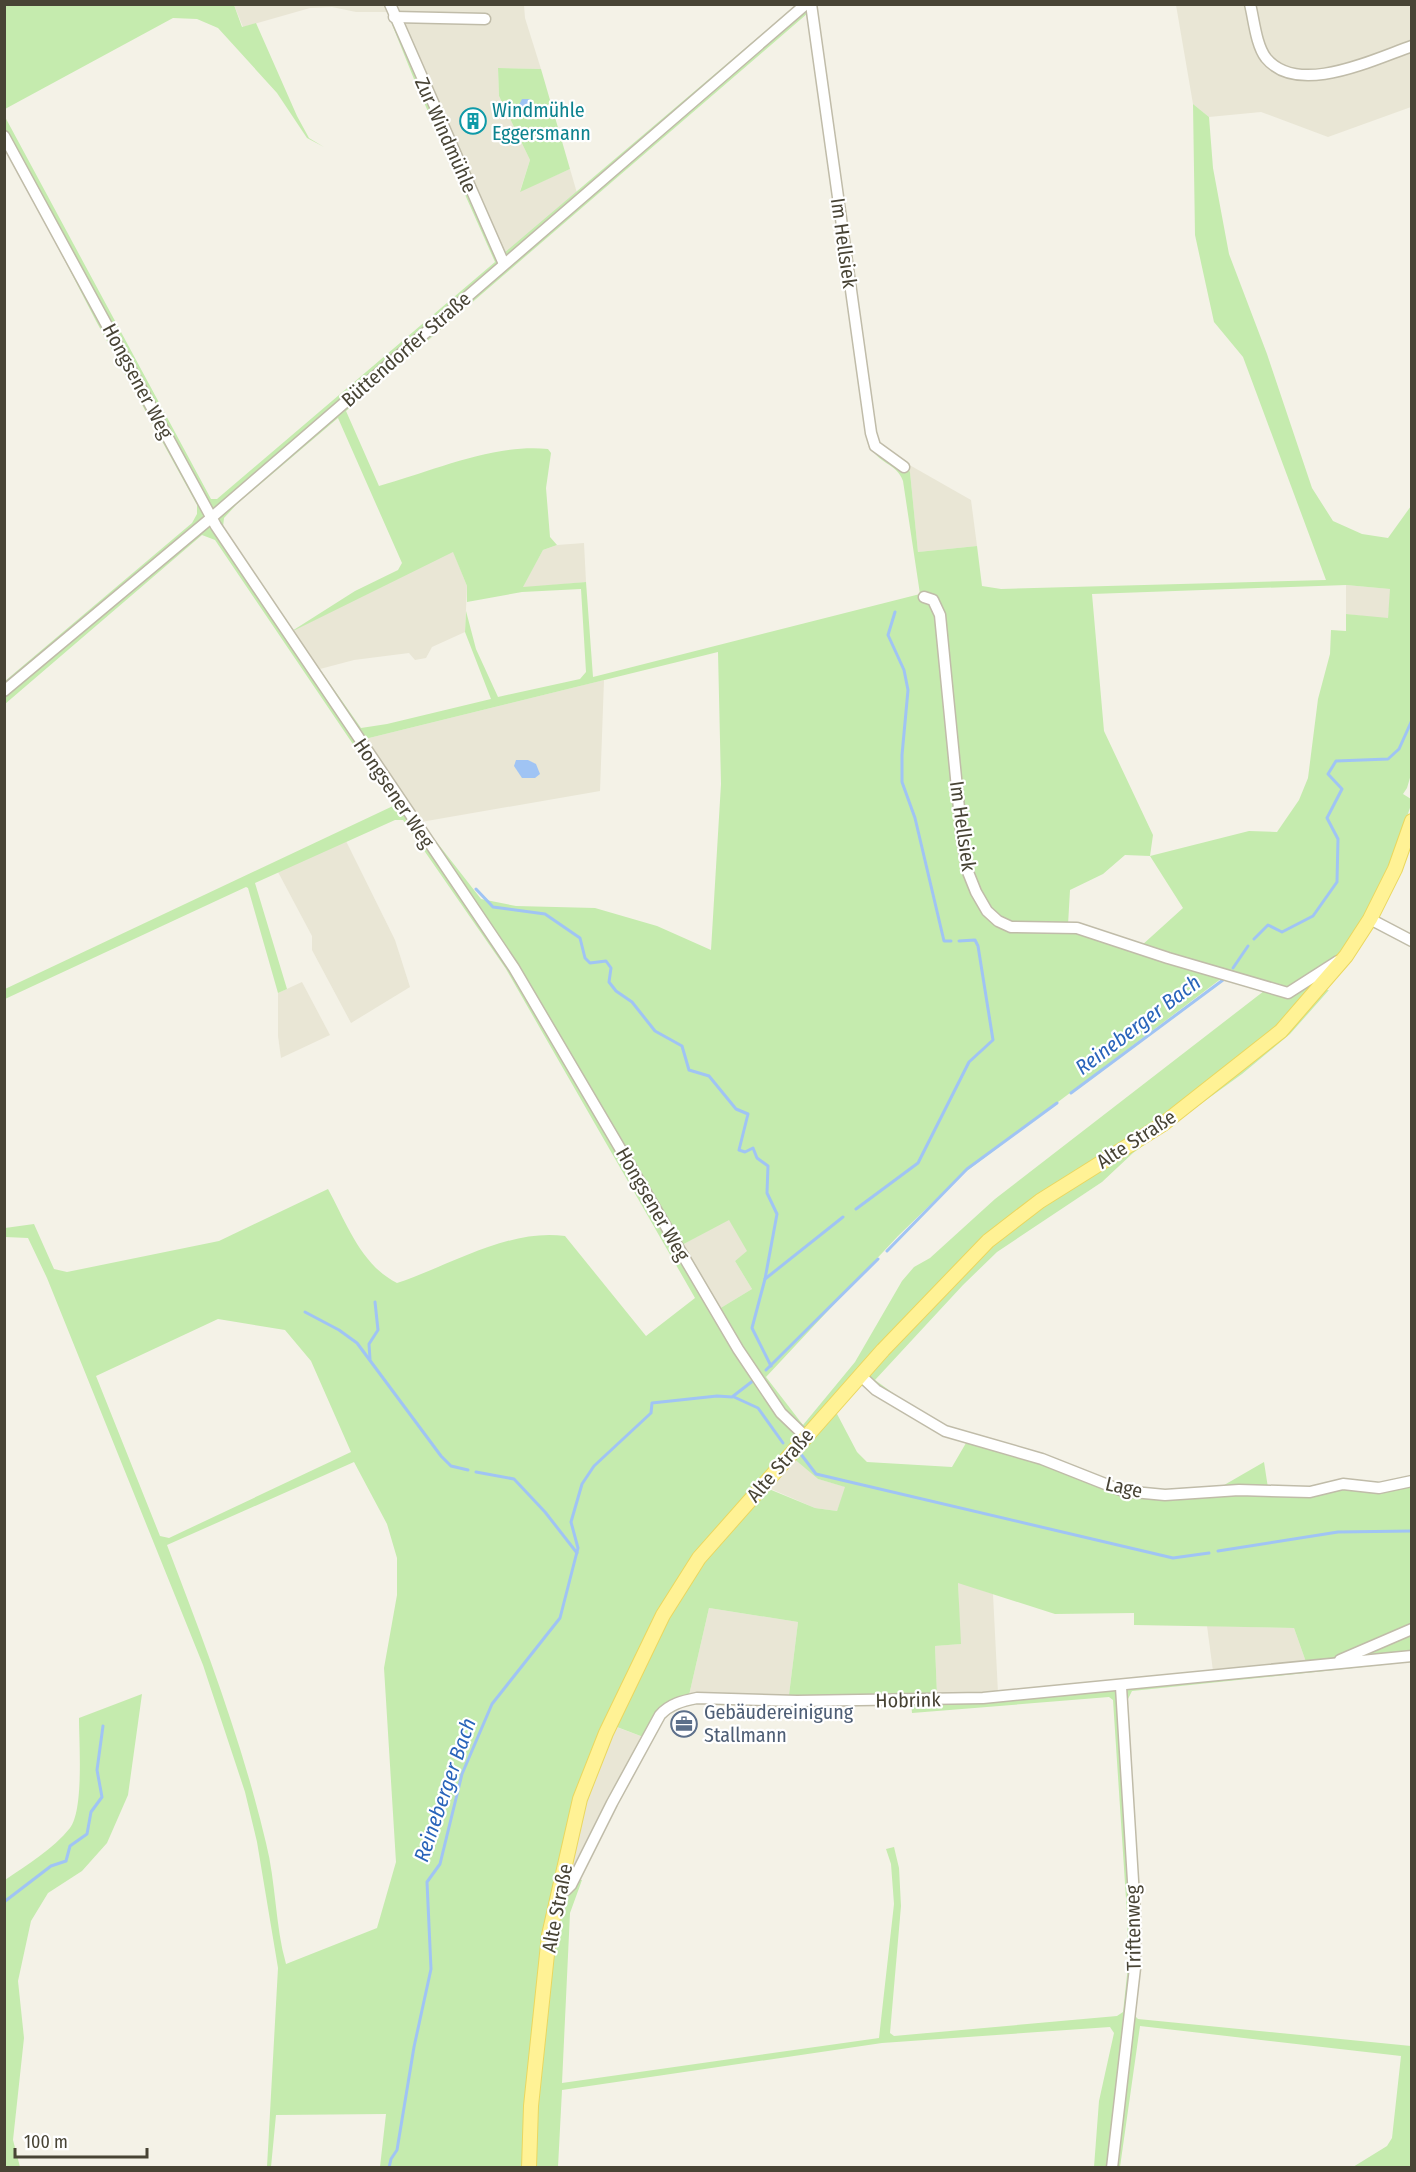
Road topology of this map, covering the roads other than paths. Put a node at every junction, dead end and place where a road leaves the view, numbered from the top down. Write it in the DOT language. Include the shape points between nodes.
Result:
graph roads {
  1 [pos="390,4"];
  2 [pos="806,4"];
  3 [pos="811,4"];
  4 [pos="1250,4"];
  5 [pos="394,16"];
  6 [pos="485,19"];
  7 [pos="1412,46"];
  8 [pos="4,136"];
  9 [pos="504,264"];
  10 [pos="904,467"];
  11 [pos="211,518"];
  12 [pos="924,597"];
  13 [pos="4,691"];
  14 [pos="1412,821"];
  15 [pos="1370,920"];
  16 [pos="1412,941"];
  17 [pos="1128,945"];
  18 [pos="1346,956"];
  19 [pos="860,1375"];
  20 [pos="805,1436"];
  21 [pos="1412,1481"];
  22 [pos="1412,1629"];
  23 [pos="1412,1656"];
  24 [pos="1329,1665"];
  25 [pos="1121,1687"];
  26 [pos="559,1888"];
  27 [pos="529,2168"];
  28 [pos="1112,2168"];
  1 -- 5 [label="street, Zur Windmühle"];
  2 -- 9 [label="street, Büttendorfer Straße"];
  3 -- 10 [label="street, Im Hellsiek" via="871,434 875,446"];
  4 -- 7 [label="street" via="1263,53 1282,70 1300,75 1331,73"];
  5 -- 6 [label="street"];
  5 -- 9 [label="street, Zur Windmühle"];
  8 -- 11 [label="street, Hongsener Weg"];
  9 -- 11 [label="street, Büttendorfer Straße"];
  11 -- 13 [label="street, Büttendorfer Straße"];
  11 -- 20 [label="street, Hongsener Weg" via="513,968 738,1349 781,1413"];
  12 -- 17 [label="street, Im Hellsiek" via="933,600 940,615 962,839 976,892 987,910 1011,927 1077,928"];
  14 -- 15 [label="main road, Alte Straße" via="1395,869"];
  15 -- 16 [label="street"];
  15 -- 18 [label="main road, Alte Straße"];
  17 -- 18 [label="street, Alte Straße" via="1288,993"];
  18 -- 19 [label="main road, Alte Straße" via="1281,1031 1250,1058 1163,1124 1040,1201 988,1241"];
  19 -- 20 [label="main road, Alte Straße"];
  19 -- 21 [label="street, Lage" via="876,1390 945,1431 1042,1459 1123,1491 1165,1495 1239,1490 1310,1492 1343,1484 1379,1488"];
  20 -- 26 [label="main road, Alte Straße" via="699,1558 663,1615 606,1733 580,1799"];
  22 -- 24 [label="street"];
  23 -- 24 [label="street, Hobrink"];
  24 -- 25 [label="street, Hobrink"];
  25 -- 26 [label="street, Hobrink" via="983,1698 684,1700 667,1707 660,1715 571,1885 566,1890"];
  25 -- 28 [label="street, Triftenweg" via="1135,1968"];
  26 -- 27 [label="main road, Alte Straße" via="549,1935 537,2040"];
}
